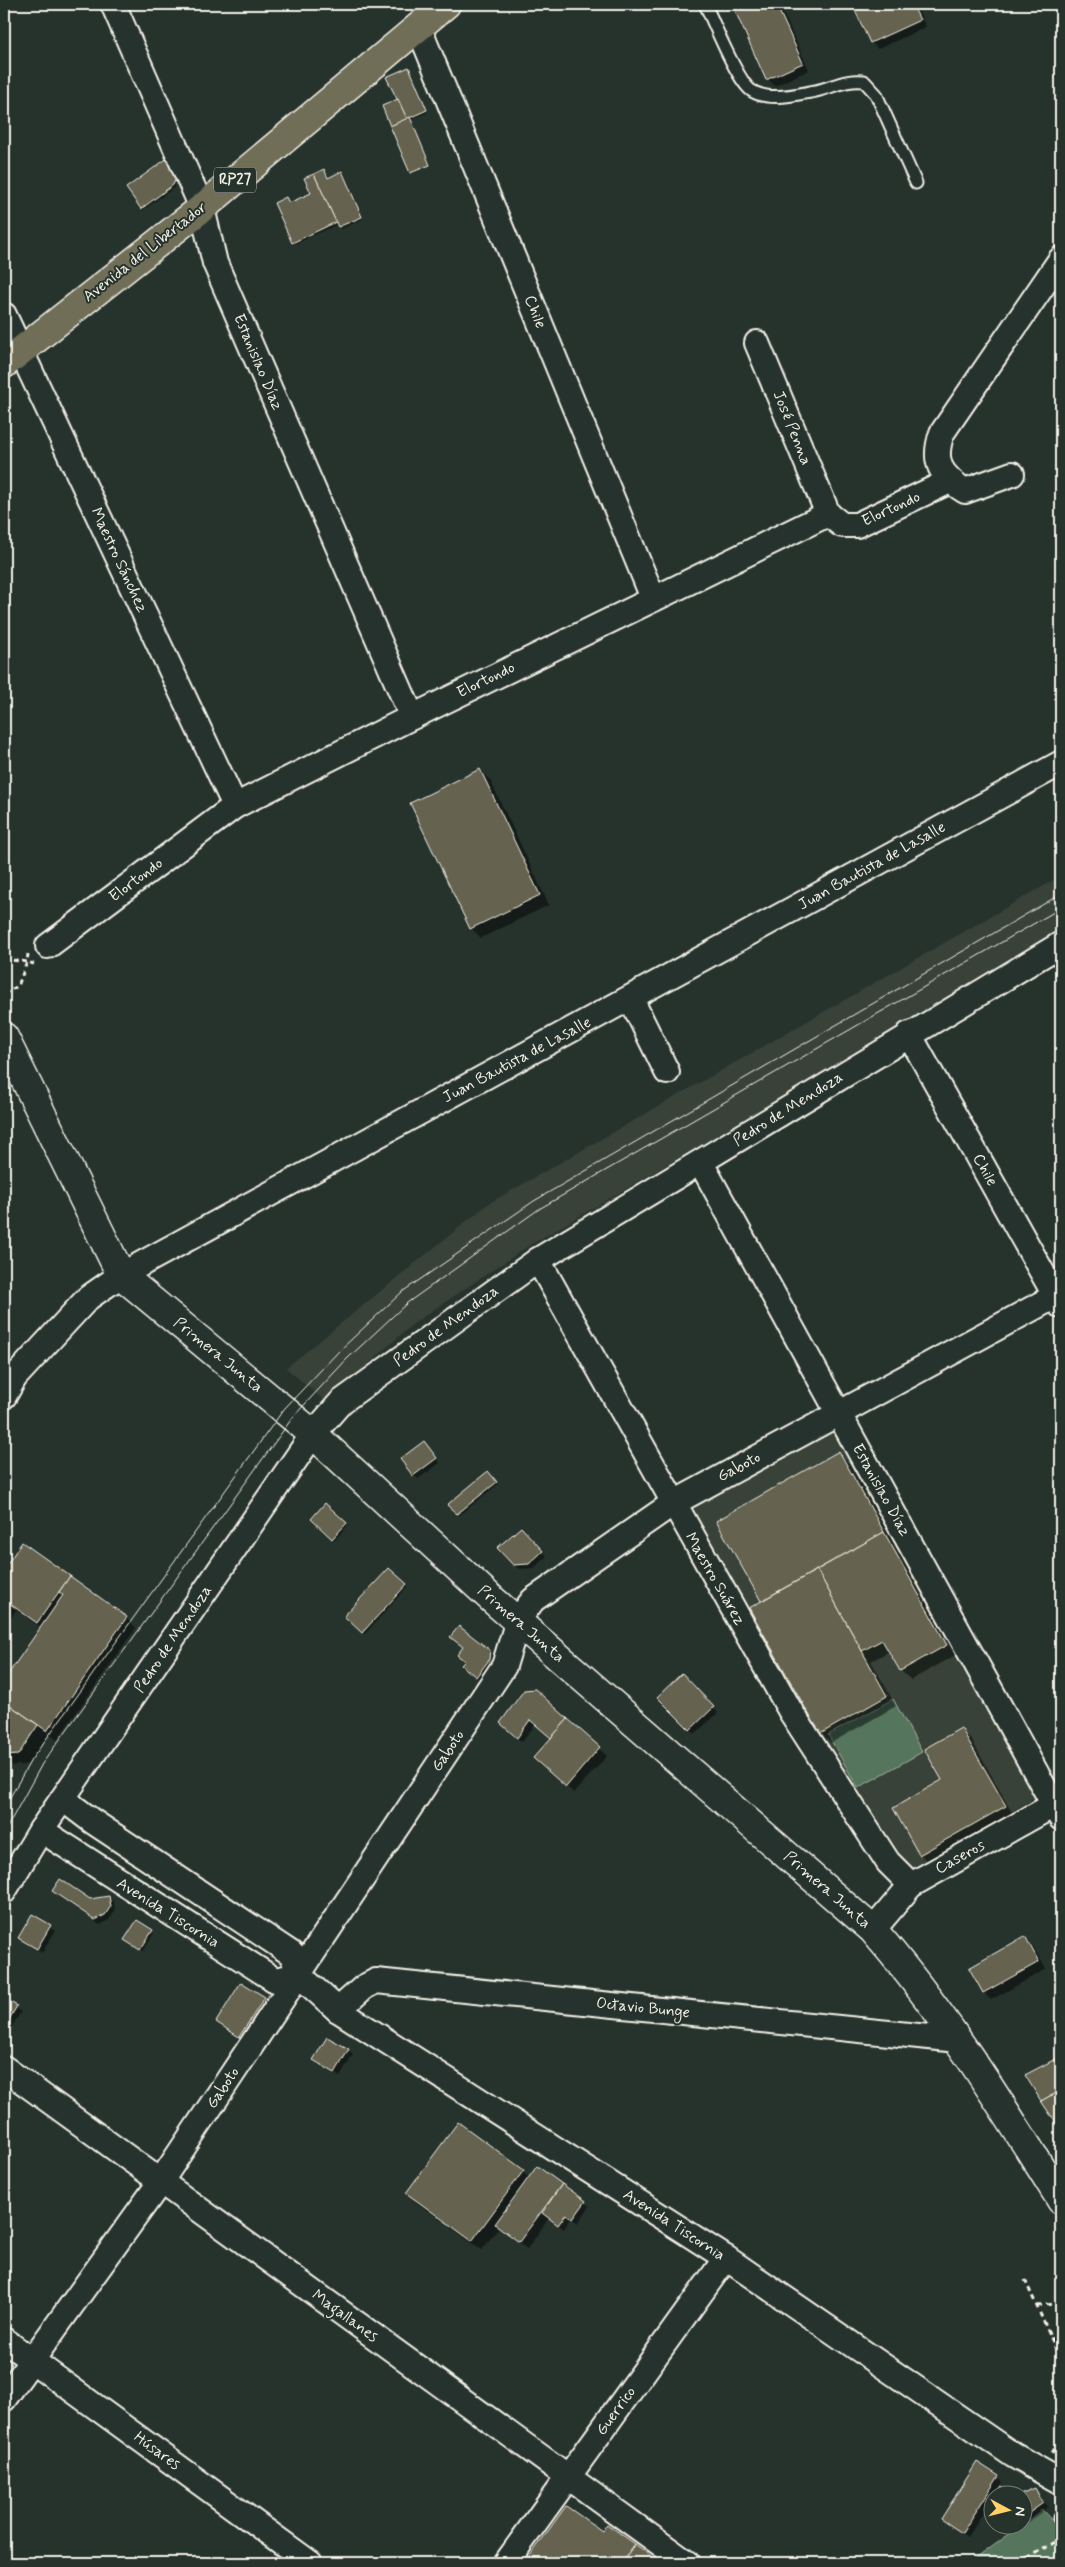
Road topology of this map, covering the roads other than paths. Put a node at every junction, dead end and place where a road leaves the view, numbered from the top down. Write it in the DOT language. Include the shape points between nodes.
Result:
graph roads {
  1 [pos="113,4"];
  2 [pos="705,4"];
  3 [pos="443,5"];
  4 [pos="418,26"];
  5 [pos="916,183"];
  6 [pos="202,208"];
  7 [pos="1061,259"];
  8 [pos="4,314"];
  9 [pos="757,342"];
  10 [pos="12,358"];
  11 [pos="1012,474"];
  12 [pos="950,481"];
  13 [pos="828,514"];
  14 [pos="653,598"];
  15 [pos="412,717"];
  16 [pos="1061,763"];
  17 [pos="236,806"];
  18 [pos="1061,944"];
  19 [pos="39,955"];
  20 [pos="631,998"];
  21 [pos="909,1034"];
  22 [pos="4,1037"];
  23 [pos="667,1072"];
  24 [pos="701,1163"];
  25 [pos="538,1260"];
  26 [pos="120,1275"];
  27 [pos="1059,1298"];
  28 [pos="8,1382"];
  29 [pos="839,1413"];
  30 [pos="313,1434"];
  31 [pos="672,1504"];
  32 [pos="518,1620"];
  33 [pos="63,1799"];
  34 [pos="1059,1808"];
  35 [pos="41,1830"];
  36 [pos="911,1885"];
  37 [pos="4,1891"];
  38 [pos="873,1930"];
  39 [pos="299,1975"];
  40 [pos="338,2010"];
  41 [pos="958,2040"];
  42 [pos="4,2068"];
  43 [pos="161,2181"];
  44 [pos="1058,2187"];
  45 [pos="726,2258"];
  46 [pos="4,2340"];
  47 [pos="32,2359"];
  48 [pos="4,2399"];
  49 [pos="568,2478"];
  50 [pos="1055,2479"];
  51 [pos="310,2563"];
  52 [pos="506,2563"];
  53 [pos="687,2563"];
  1 -- 6 [label="street, Estanislao Díaz"];
  2 -- 5 [label="lane" via="741,80 750,91 760,95 787,96 825,89 850,80 864,81 876,94"];
  3 -- 4 [label="main road, Avenida del Libertador / RP27"];
  4 -- 6 [label="main road, Avenida del Libertador / RP27"];
  4 -- 14 [label="street, Chile"];
  6 -- 10 [label="main road, Avenida del Libertador / RP27"];
  6 -- 15 [label="street, Estanislao Díaz" via="215,263"];
  7 -- 12 [label="street" via="942,433 936,451 940,466"];
  8 -- 10 [label="street, Maestro Sánchez"];
  9 -- 13 [label="street, José Penna"];
  10 -- 17 [label="street, Maestro Sánchez"];
  11 -- 12 [label="street" via="965,491"];
  12 -- 13 [label="street, Elortondo" via="857,525 842,525"];
  13 -- 14 [label="street, Elortondo"];
  14 -- 15 [label="street, Elortondo"];
  15 -- 17 [label="street, Elortondo"];
  16 -- 20 [label="street, Juan Bautista de Lasalle"];
  17 -- 19 [label="street, Elortondo"];
  18 -- 21 [label="street, Pedro de Mendoza"];
  20 -- 23 [label="street"];
  20 -- 26 [label="street, Juan Bautista de Lasalle"];
  21 -- 24 [label="street, Pedro de Mendoza"];
  21 -- 27 [label="street, Chile"];
  22 -- 26 [label="street, Primera Junta"];
  24 -- 25 [label="street, Pedro de Mendoza"];
  24 -- 29 [label="street, Estanislao Díaz"];
  25 -- 30 [label="street, Pedro de Mendoza" via="341,1402"];
  25 -- 31 [label="street, Maestro Suárez"];
  26 -- 28 [label="street, Juan Bautista de Lasalle" via="88,1298"];
  26 -- 30 [label="street, Primera Junta"];
  27 -- 29 [label="street, Gaboto"];
  29 -- 31 [label="street, Gaboto"];
  29 -- 34 [label="street, Estanislao Díaz"];
  30 -- 32 [label="street, Primera Junta"];
  30 -- 33 [label="street, Pedro de Mendoza"];
  31 -- 32 [label="street, Gaboto" via="533,1600"];
  31 -- 36 [label="street, Maestro Suárez" via="790,1712 888,1862"];
  32 -- 38 [label="street, Primera Junta"];
  32 -- 39 [label="street, Gaboto" via="504,1666"];
  33 -- 35 [label="street, Pedro de Mendoza"];
  33 -- 39 [label="street, Avenida Tiscornia" via="292,1954"];
  34 -- 36 [label="street, Caseros"];
  35 -- 37 [label="street, Pedro de Mendoza"];
  35 -- 39 [label="street, Avenida Tiscornia" via="275,1980"];
  36 -- 38 [label="street, Caseros"];
  38 -- 41 [label="street, Primera Junta" via="912,1974"];
  39 -- 40 [label="street, Avenida Tiscornia"];
  39 -- 43 [label="street, Gaboto"];
  40 -- 41 [label="street, Octavio Bunge" via="364,1987 376,1981"];
  40 -- 45 [label="street, Avenida Tiscornia"];
  41 -- 44 [label="street, Primera Junta"];
  42 -- 43 [label="street, Magallanes"];
  43 -- 47 [label="street, Gaboto"];
  43 -- 49 [label="street, Magallanes"];
  45 -- 49 [label="street, Guerrico"];
  45 -- 50 [label="street, Avenida Tiscornia" via="1013,2455"];
  46 -- 47 [label="street, Húsares"];
  47 -- 48 [label="street, Gaboto"];
  47 -- 51 [label="street, Húsares"];
  49 -- 52 [label="street, Guerrico"];
  49 -- 53 [label="street, Magallanes"];
}
